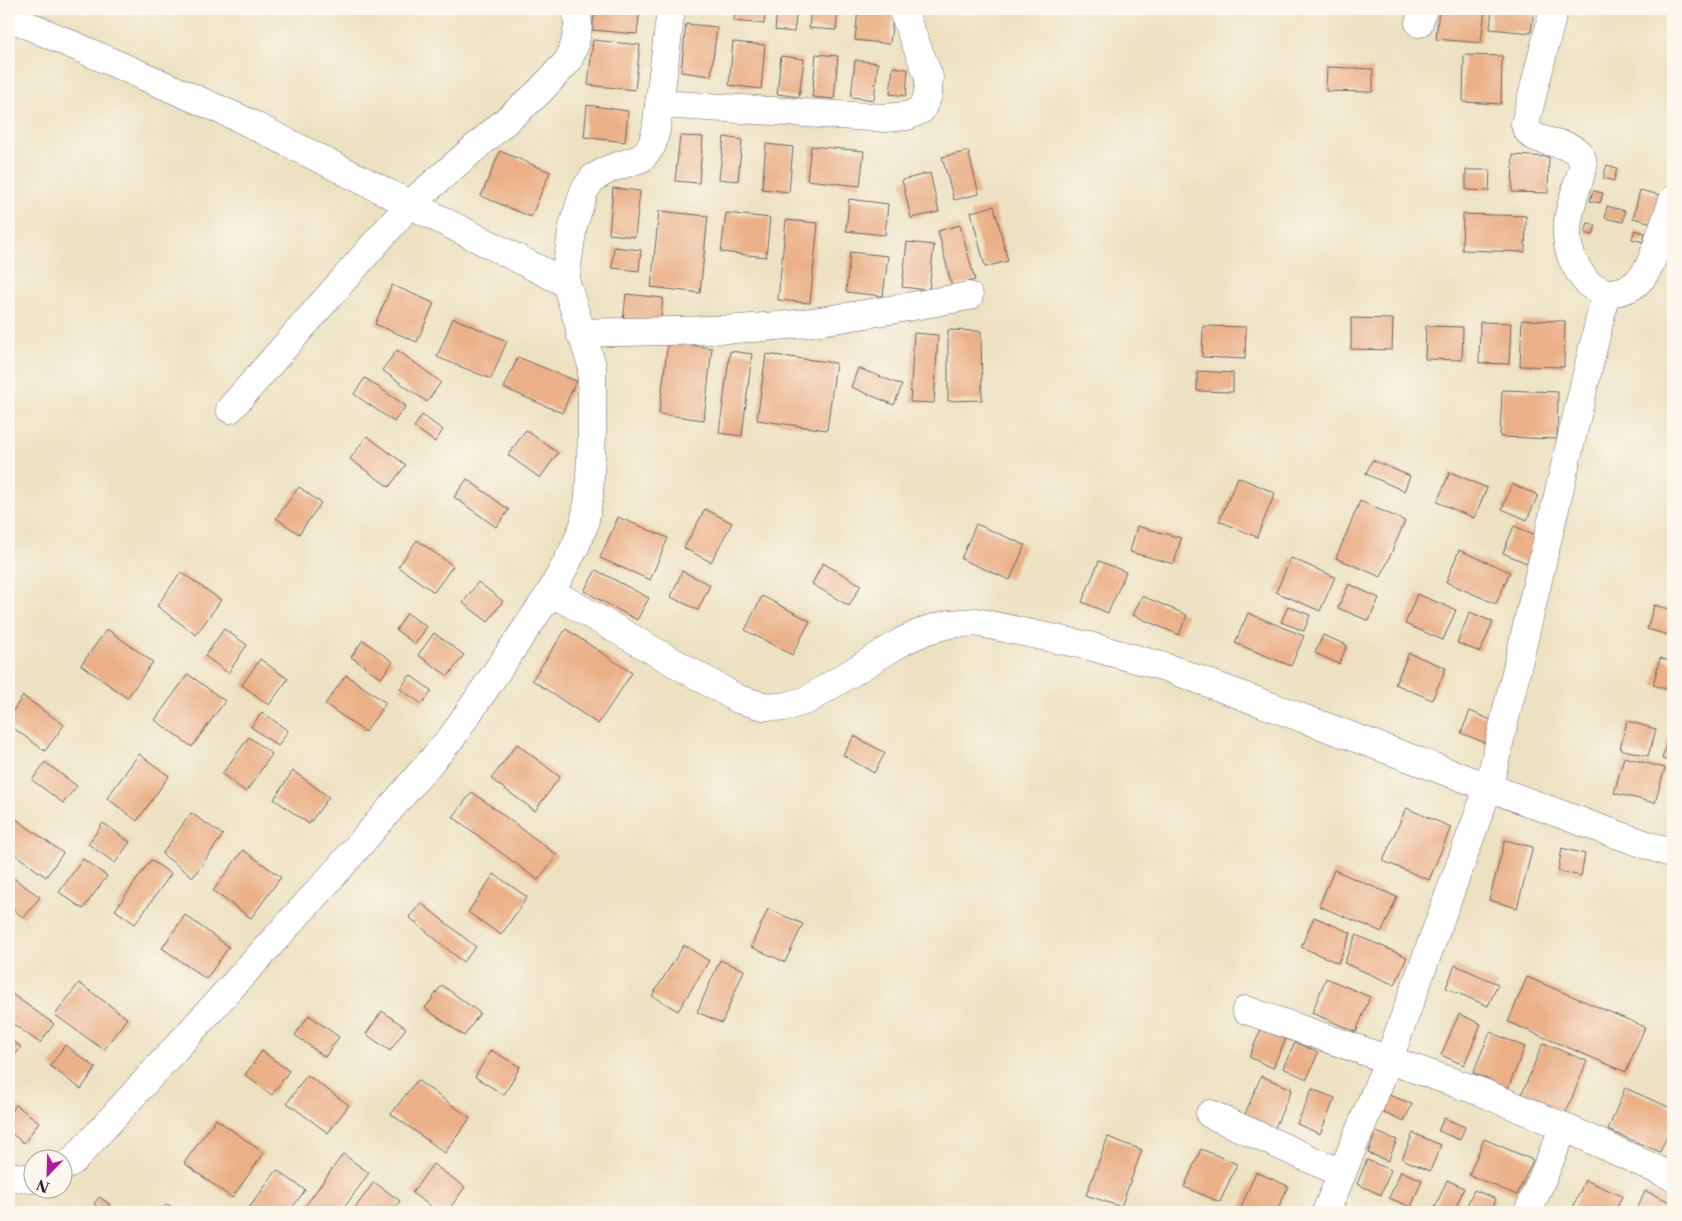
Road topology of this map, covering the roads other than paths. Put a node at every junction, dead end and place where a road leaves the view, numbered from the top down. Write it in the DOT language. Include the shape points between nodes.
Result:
graph roads {
  1 [pos="577,9"];
  2 [pos="671,9"];
  3 [pos="902,9"];
  4 [pos="1554,9"];
  5 [pos="9,17"];
  6 [pos="659,104"];
  7 [pos="410,204"];
  8 [pos="1671,214"];
  9 [pos="566,283"];
  10 [pos="1606,293"];
  11 [pos="969,296"];
  12 [pos="580,333"];
  13 [pos="230,409"];
  14 [pos="551,592"];
  15 [pos="1488,786"];
  16 [pos="1673,854"];
  17 [pos="1246,1010"];
  18 [pos="1389,1059"];
  19 [pos="1210,1114"];
  20 [pos="1564,1127"];
  21 [pos="72,1161"];
  22 [pos="1341,1173"];
  23 [pos="1673,1177"];
  24 [pos="1326,1212"];
  25 [pos="1528,1212"];
  1 -- 7 [label="street" via="575,44 568,61 537,94"];
  2 -- 6 [label="street"];
  3 -- 6 [label="street" via="929,77 928,95 921,110 906,116 885,118"];
  4 -- 10 [label="street" via="1525,124 1531,136 1571,148 1580,154 1583,167 1566,234 1570,257 1588,284"];
  5 -- 7 [label="street" via="239,118"];
  6 -- 9 [label="street" via="652,145 642,158 600,174 584,191 573,226"];
  7 -- 9 [label="street"];
  7 -- 13 [label="street"];
  8 -- 10 [label="street" via="1644,275 1621,292"];
  9 -- 12 [label="street"];
  10 -- 15 [label="street"];
  11 -- 12 [label="street" via="795,324"];
  12 -- 14 [label="street" via="592,366 589,497 576,545"];
  14 -- 15 [label="street" via="738,699 763,706 784,707 807,700 903,641 948,624 976,622 1089,646 1165,667"];
  14 -- 21 [label="street" via="452,738 335,873"];
  15 -- 16 [label="street"];
  15 -- 18 [label="street"];
  17 -- 18 [label="street"];
  18 -- 20 [label="street" via="1481,1092"];
  18 -- 22 [label="street"];
  19 -- 22 [label="street"];
  20 -- 23 [label="street"];
  20 -- 25 [label="street"];
  22 -- 24 [label="street"];
}
